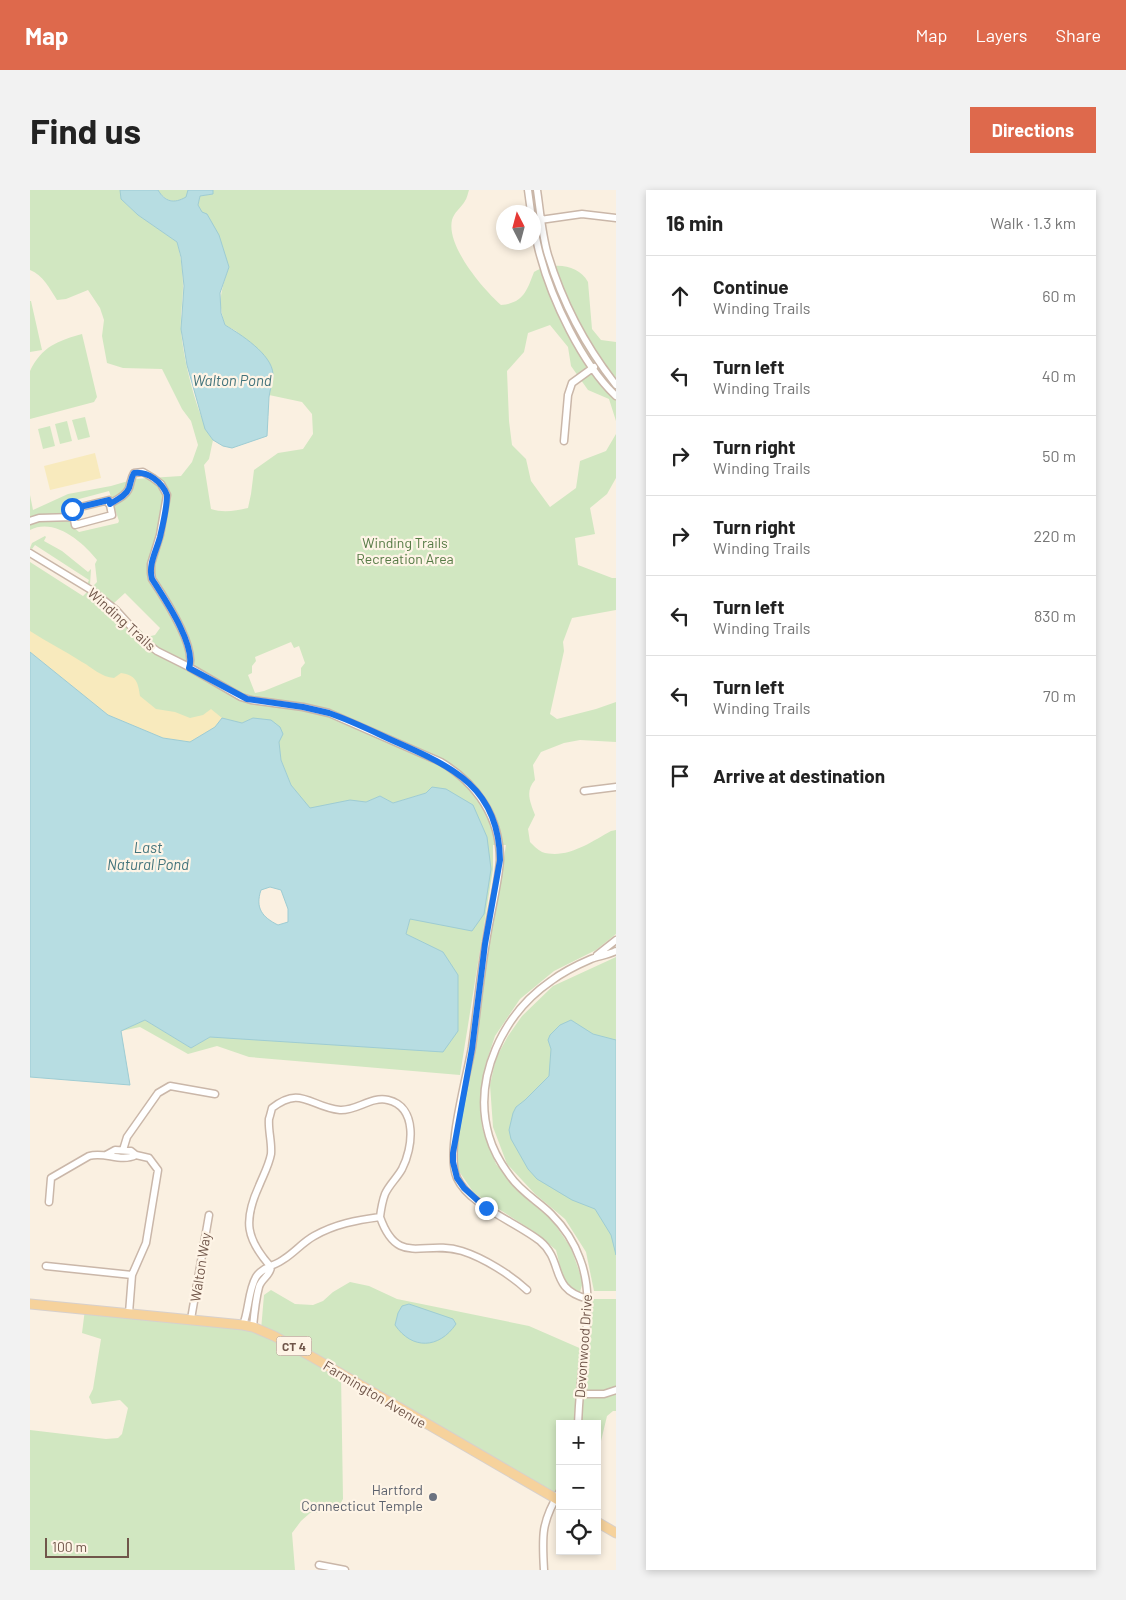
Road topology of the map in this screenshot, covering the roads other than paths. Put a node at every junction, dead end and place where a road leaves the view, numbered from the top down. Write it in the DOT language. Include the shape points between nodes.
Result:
graph roads {
  1 [pos="528,190"];
  2 [pos="537,190"];
  3 [pos="529,205"];
  4 [pos="539,205"];
  5 [pos="616,218"];
  6 [pos="541,219"];
  7 [pos="539,250"];
  8 [pos="599,364"];
  9 [pos="592,368"];
  10 [pos="616,385"];
  11 [pos="616,396"];
  12 [pos="564,440"];
  13 [pos="110,504"];
  14 [pos="74,517"];
  15 [pos="30,521"];
  16 [pos="30,553"];
  17 [pos="189,668"];
  18 [pos="616,787"];
  19 [pos="584,791"];
  20 [pos="616,940"];
  21 [pos="616,951"];
  22 [pos="592,959"];
  23 [pos="215,1094"];
  24 [pos="124,1150"];
  25 [pos="106,1154"];
  26 [pos="136,1154"];
  27 [pos="49,1202"];
  28 [pos="209,1215"];
  29 [pos="380,1217"];
  30 [pos="46,1266"];
  31 [pos="271,1267"];
  32 [pos="132,1275"];
  33 [pos="527,1290"];
  34 [pos="588,1299"];
  35 [pos="30,1304"];
  36 [pos="129,1313"];
  37 [pos="191,1319"];
  38 [pos="243,1325"];
  39 [pos="253,1327"];
  40 [pos="616,1390"];
  41 [pos="580,1394"];
  42 [pos="578,1420"];
  43 [pos="556,1496"];
  44 [pos="556,1501"];
  45 [pos="601,1524"];
  46 [pos="616,1533"];
  47 [pos="319,1564"];
  48 [pos="345,1570"];
  49 [pos="544,1570"];
  1 -- 3 [label="street"];
  2 -- 4 [label="street"];
  5 -- 6 [label="street" via="582,214"];
  6 -- 8 [label="street" via="548,254 561,290"];
  7 -- 9 [label="street" via="549,282"];
  8 -- 9 [label="street"];
  8 -- 10 [label="street"];
  9 -- 11 [label="street"];
  9 -- 12 [label="street" via="572,383"];
  13 -- 14 [label="street" via="109,500 72,509"];
  13 -- 14 [label="street" via="112,516 75,525"];
  13 -- 17 [label="street" via="128,491 134,473 143,472 151,476 165,490 167,502 150,573 180,627 191,661"];
  14 -- 15 [label="street"];
  16 -- 17 [label="street, Winding Trails" via="91,590 116,610 157,652"];
  17 -- 34 [label="street, Winding Trails" via="242,697 329,713 433,758 455,770 484,801 496,830 500,860 453,1162 457,1178 464,1188 478,1202 542,1242 551,1254 564,1286"];
  18 -- 19 [label="street"];
  20 -- 22 [label="street, Devonwood Drive"];
  21 -- 22 [label="street, Devonwood Drive"];
  22 -- 34 [label="street, Devonwood Drive" via="549,982 515,1015 489,1066 484,1104 489,1136 497,1156 519,1187 552,1215 567,1234 581,1260"];
  23 -- 24 [label="street" via="170,1086 158,1093 127,1137"];
  24 -- 25 [label="street"];
  24 -- 26 [label="street"];
  25 -- 26 [label="street" via="121,1158"];
  25 -- 27 [label="street" via="89,1156 51,1178"];
  26 -- 32 [label="street" via="149,1158 158,1170 146,1243"];
  28 -- 37 [label="street, Walton Way"];
  29 -- 31 [label="street" via="345,1222 329,1229"];
  29 -- 31 [label="street" via="385,1193 403,1167 409,1149 411,1129 403,1110 388,1100 342,1110 289,1097 272,1108 269,1120 271,1153 252,1201 250,1216 252,1241"];
  29 -- 33 [label="street" via="391,1240 403,1248 461,1251 517,1280"];
  30 -- 32 [label="street"];
  31 -- 38 [label="street" via="263,1269 257,1276"];
  31 -- 39 [label="street" via="259,1286"];
  32 -- 36 [label="street"];
  34 -- 41 [label="street, Devonwood Drive"];
  35 -- 36 [label="main road, Farmington Avenue / CT 4"];
  36 -- 37 [label="main road, Farmington Avenue / CT 4"];
  37 -- 38 [label="main road, Farmington Avenue / CT 4"];
  38 -- 39 [label="main road, Farmington Avenue / CT 4"];
  39 -- 43 [label="main road, Farmington Avenue / CT 4" via="306,1353"];
  40 -- 41 [label="street" via="604,1394"];
  41 -- 42 [label="street, Devonwood Drive"];
  44 -- 49 [label="street" via="543,1530"];
  45 -- 46 [label="main road"];
  47 -- 48 [label="street"];
}
